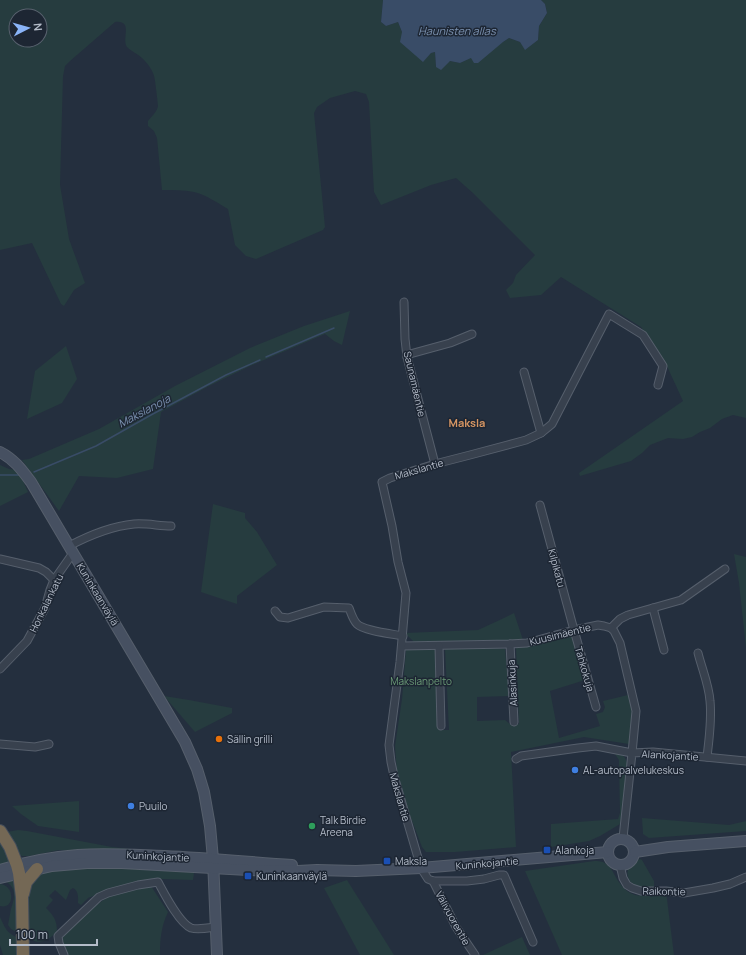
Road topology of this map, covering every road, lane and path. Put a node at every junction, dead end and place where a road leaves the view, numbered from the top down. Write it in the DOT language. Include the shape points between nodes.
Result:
graph roads {
  1 [pos="404,302"];
  2 [pos="472,334"];
  3 [pos="407,357"];
  4 [pos="524,372"];
  5 [pos="658,385"];
  6 [pos="541,434"];
  7 [pos="0,452"];
  8 [pos="435,464"];
  9 [pos="540,505"];
  10 [pos="172,526"];
  11 [pos="71,549"];
  12 [pos="0,559"];
  13 [pos="725,569"];
  14 [pos="54,580"];
  15 [pos="653,608"];
  16 [pos="275,611"];
  17 [pos="610,628"];
  18 [pos="574,630"];
  19 [pos="402,636"];
  20 [pos="510,644"];
  21 [pos="402,646"];
  22 [pos="439,646"];
  23 [pos="664,650"];
  24 [pos="698,653"];
  25 [pos="0,669"];
  26 [pos="596,707"];
  27 [pos="514,722"];
  28 [pos="441,726"];
  29 [pos="0,744"];
  30 [pos="49,744"];
  31 [pos="632,753"];
  32 [pos="707,757"];
  33 [pos="516,759"];
  34 [pos="746,761"];
  35 [pos="3,836"];
  36 [pos="623,838"];
  37 [pos="746,841"];
  38 [pos="608,852"];
  39 [pos="634,852"];
  40 [pos="213,864"];
  41 [pos="620,865"];
  42 [pos="421,868"];
  43 [pos="18,869"];
  44 [pos="0,870"];
  45 [pos="36,870"];
  46 [pos="746,877"];
  47 [pos="0,878"];
  48 [pos="433,880"];
  49 [pos="22,897"];
  50 [pos="216,927"];
  51 [pos="533,942"];
  52 [pos="23,954"];
  53 [pos="64,955"];
  54 [pos="217,955"];
  55 [pos="475,955"];
  1 -- 3 [label="street, Saunamäentie"];
  2 -- 3 [label="street"];
  3 -- 8 [label="street, Saunamäentie"];
  4 -- 6 [label="street"];
  5 -- 6 [label="street, Makslantie" via="663,366 643,335 609,314 552,424"];
  6 -- 8 [label="street, Makslantie"];
  7 -- 11 [label="main road, Kuninkaanväylä" via="20,467 31,482"];
  8 -- 19 [label="street, Makslantie" via="382,482 406,592"];
  9 -- 18 [label="street, Kilpikatu"];
  10 -- 11 [label="street" via="123,525 81,540"];
  11 -- 14 [label="street, Honkalankatu"];
  11 -- 40 [label="main road, Kuninkaanväylä" via="185,742 204,792"];
  12 -- 14 [label="street" via="39,568"];
  13 -- 15 [label="street" via="681,600"];
  14 -- 25 [label="street, Honkalankatu" via="45,608 27,641"];
  15 -- 17 [label="street" via="628,615"];
  15 -- 23 [label="street"];
  16 -- 19 [label="street" via="280,617 288,618 324,607 349,608 356,623 361,627"];
  17 -- 18 [label="street, Kuusimäentie" via="598,625"];
  17 -- 31 [label="street" via="620,643 636,711"];
  18 -- 20 [label="street, Kuusimäentie" via="527,643"];
  18 -- 26 [label="street, Tahkokuja"];
  19 -- 21 [label="street, Makslantie"];
  20 -- 22 [label="street, Kuusimäentie"];
  20 -- 27 [label="street, Alasinkuja"];
  21 -- 22 [label="street, Kuusimäentie"];
  21 -- 42 [label="street, Makslantie" via="389,745 394,776"];
  22 -- 28 [label="street"];
  24 -- 32 [label="street" via="710,701"];
  29 -- 30 [label="street" via="35,747"];
  31 -- 32 [label="street, Alankojantie" via="653,752"];
  31 -- 33 [label="street" via="596,746 521,756"];
  31 -- 36 [label="street, Alankojantie"];
  32 -- 34 [label="street, Alankojantie"];
  35 -- 43 [label="highway"];
  36 -- 38 [label="main road" via="614,840"];
  36 -- 39 [label="main road" via="632,844"];
  37 -- 39 [label="main road"];
  38 -- 41 [label="main road" via="610,860"];
  38 -- 42 [label="main road, Kuninkojantie"];
  39 -- 41 [label="main road" via="632,860"];
  40 -- 42 [label="main road, Kuninkojantie" via="298,872"];
  40 -- 43 [label="main road, Kuninkojantie" via="122,854 97,854 51,858"];
  40 -- 45 [label="main road, Kuninkojantie" via="102,863 52,866"];
  40 -- 50 [label="main road, Kuninkaanväylä"];
  41 -- 46 [label="street, Raikontie" via="627,885 641,891 684,893 730,884"];
  42 -- 48 [label="street, Välivuorentie" via="428,879"];
  43 -- 44 [label="main road, Kuninkojantie"];
  43 -- 45 [label="main road, Kuninkojantie"];
  43 -- 47 [label="main road, Kuninkojantie"];
  43 -- 49 [label="highway"];
  45 -- 49 [label="highway" via="26,882"];
  48 -- 51 [label="street" via="467,881 504,875"];
  48 -- 55 [label="street, Välivuorentie" via="456,927"];
  49 -- 52 [label="highway"];
  50 -- 53 [label="street" via="191,928 175,910 158,882 147,883 99,897 58,936"];
  50 -- 54 [label="main road, Kuninkaanväylä"];
}
